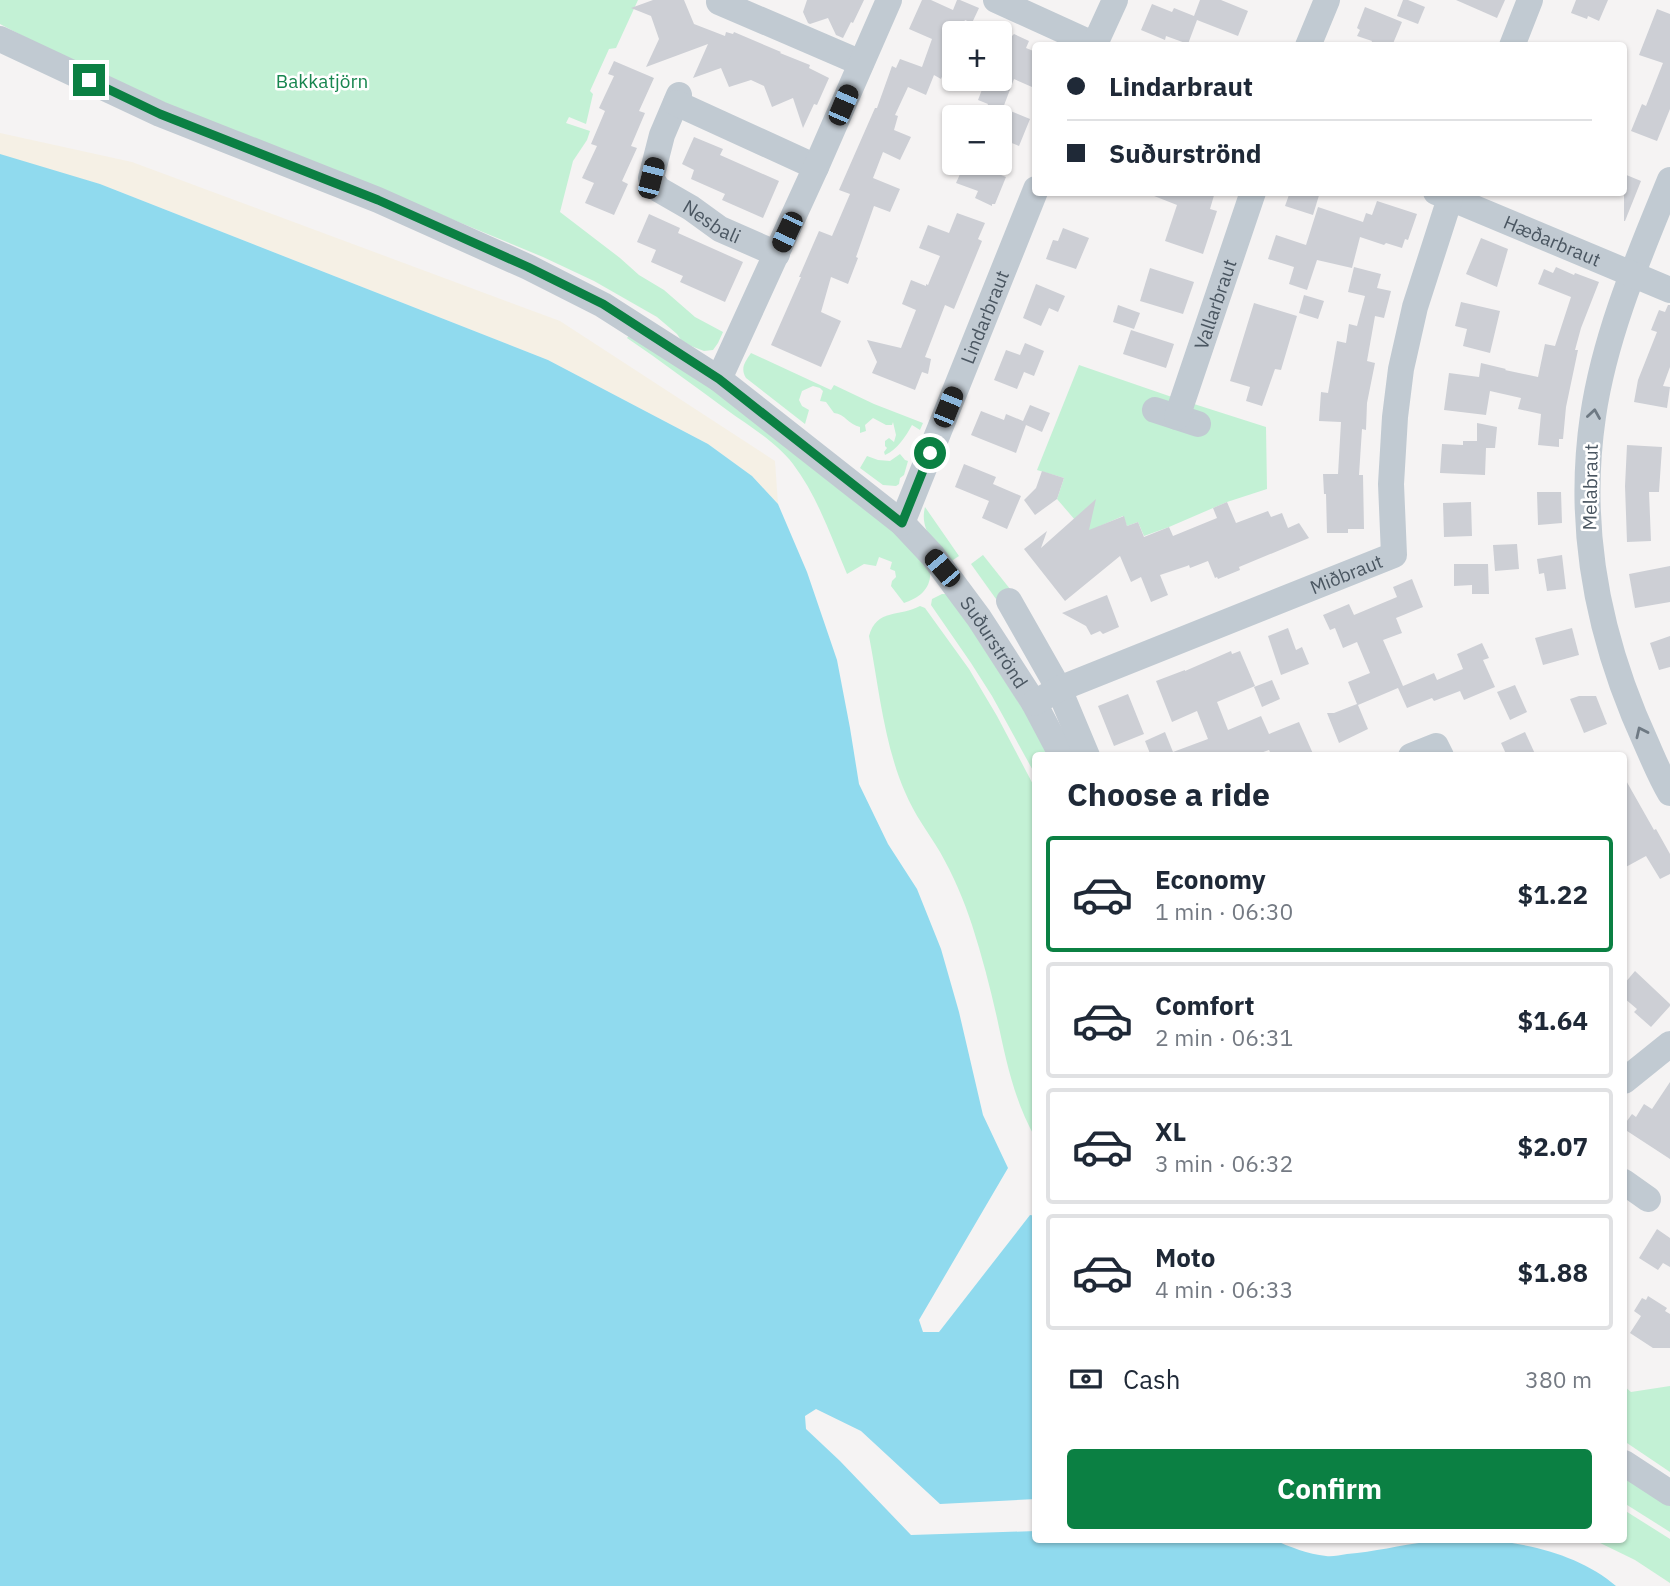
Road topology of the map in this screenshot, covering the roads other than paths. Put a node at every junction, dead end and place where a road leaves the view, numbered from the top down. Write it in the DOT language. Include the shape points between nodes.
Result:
graph roads {
  1 [pos="889,0"];
  2 [pos="996,0"];
  3 [pos="1115,0"];
  4 [pos="1327,0"];
  5 [pos="1531,0"];
  6 [pos="719,2"];
  7 [pos="0,39"];
  8 [pos="1087,42"];
  9 [pos="1095,42"];
  10 [pos="1310,42"];
  11 [pos="1514,42"];
  12 [pos="861,63"];
  13 [pos="817,167"];
  14 [pos="1670,180"];
  15 [pos="1033,196"];
  16 [pos="1252,196"];
  17 [pos="1445,196"];
  18 [pos="1451,196"];
  19 [pos="777,254"];
  20 [pos="1632,274"];
  21 [pos="1670,290"];
  22 [pos="719,379"];
  23 [pos="1177,417"];
  24 [pos="902,523"];
  25 [pos="1009,601"];
  26 [pos="1059,689"];
  27 [pos="1034,703"];
  28 [pos="1060,752"];
  29 [pos="1085,752"];
  30 [pos="1421,752"];
  31 [pos="1439,752"];
  32 [pos="1670,793"];
  33 [pos="1666,1055"];
  34 [pos="1627,1079"];
  35 [pos="1627,1184"];
  36 [pos="1648,1199"];
  37 [pos="1627,1465"];
  38 [pos="1670,1493"];
  1 -- 12 [label="street"];
  2 -- 8 [label="street"];
  3 -- 9 [label="street"];
  4 -- 10 [label="street"];
  5 -- 11 [label="street"];
  6 -- 12 [label="street"];
  7 -- 22 [label="street, Suðurströnd" via="160,114 378,200 528,267 603,304"];
  12 -- 13 [label="street"];
  13 -- 19 [label="street"];
  13 -- 19 [label="street, Nesbali" via="677,99 651,178 658,189 720,229"];
  14 -- 20 [label="street, Melabraut"];
  15 -- 24 [label="street, Lindarbraut"];
  16 -- 23 [label="street, Vallarbraut"];
  17 -- 26 [label="street, Miðbraut" via="1401,369 1391,484 1394,555"];
  18 -- 20 [label="street, Hæðarbraut"];
  19 -- 22 [label="street"];
  20 -- 21 [label="street, Hæðarbraut"];
  32 -- 20 [label="street, Melabraut, one-way" via="1629,708 1610,651 1589,545 1587,489 1593,416"];
  22 -- 24 [label="street, Suðurströnd"];
  24 -- 27 [label="street, Suðurströnd" via="964,596"];
  25 -- 26 [label="street"];
  26 -- 27 [label="street, Miðbraut"];
  26 -- 29 [label="street"];
  27 -- 28 [label="street, Suðurströnd"];
  30 -- 31 [label="street" via="1436,746"];
  33 -- 34 [label="street"];
  35 -- 36 [label="street"];
  37 -- 38 [label="street"];
}
